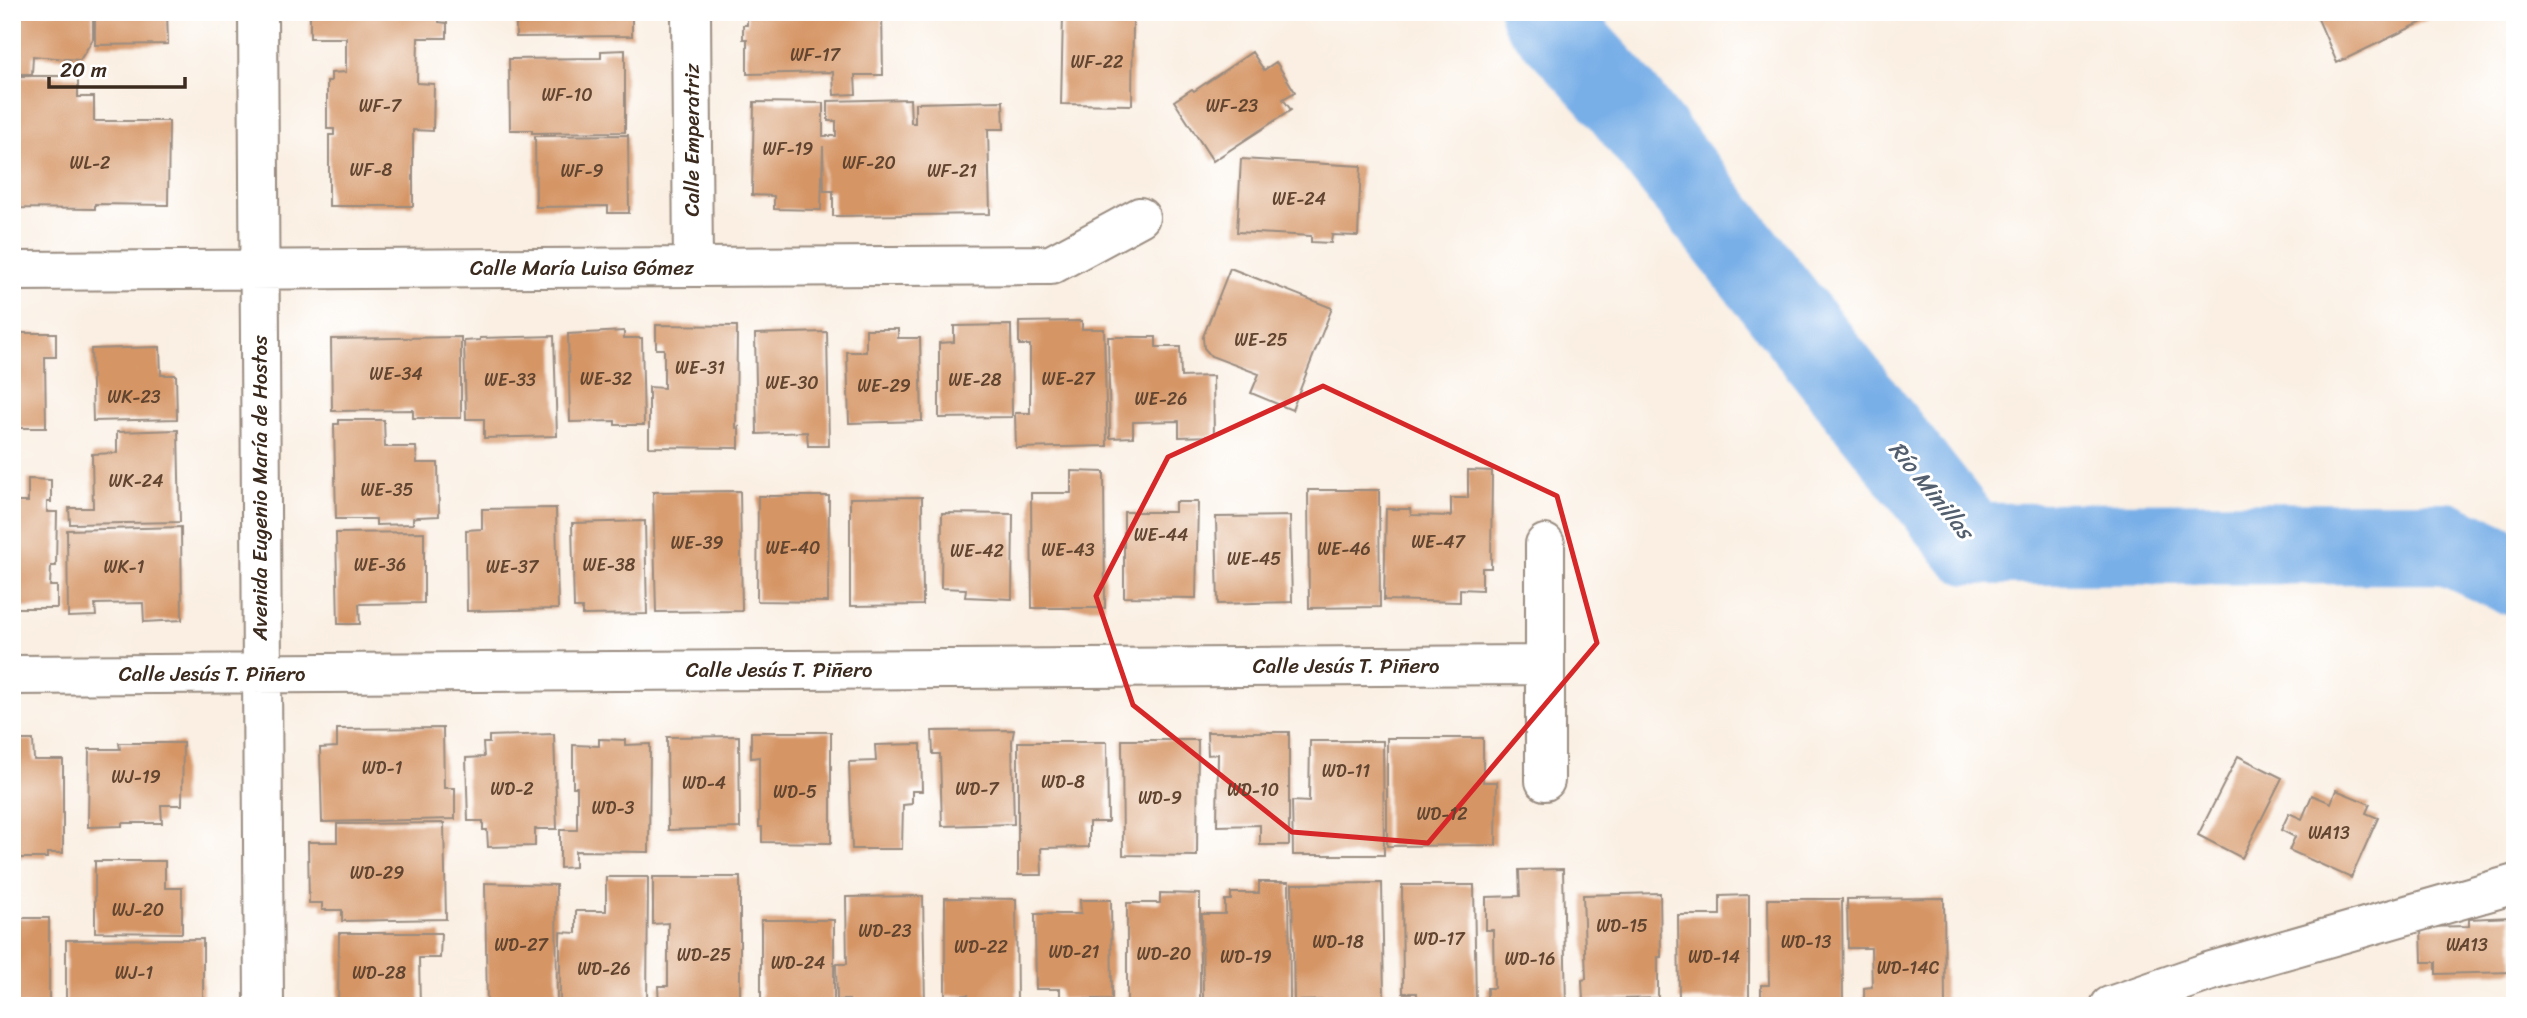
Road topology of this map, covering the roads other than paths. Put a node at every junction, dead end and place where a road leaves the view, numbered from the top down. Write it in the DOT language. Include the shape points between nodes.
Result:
graph roads {
  1 [pos="258,12"];
  2 [pos="691,12"];
  3 [pos="1140,217"];
  4 [pos="693,268"];
  5 [pos="258,269"];
  6 [pos="12,271"];
  7 [pos="1545,544"];
  8 [pos="1545,665"];
  9 [pos="262,674"];
  10 [pos="12,675"];
  11 [pos="1545,781"];
  12 [pos="2515,884"];
  13 [pos="264,1006"];
  14 [pos="2110,1006"];
  1 -- 5 [label="street, Avenida Eugenio María de Hostos"];
  2 -- 4 [label="street, Calle Emperatriz"];
  3 -- 4 [label="street, Calle María Luisa Gómez" via="1051,265"];
  4 -- 5 [label="street, Calle María Luisa Gómez"];
  5 -- 6 [label="street, Calle María Luisa Gómez"];
  5 -- 9 [label="street, Avenida Eugenio María de Hostos"];
  7 -- 8 [label="street"];
  8 -- 9 [label="street, Calle Jesús T. Piñero"];
  8 -- 11 [label="street"];
  9 -- 10 [label="street, Calle Jesús T. Piñero"];
  9 -- 13 [label="street, Avenida Eugenio María de Hostos"];
  12 -- 14 [label="street" via="2208,972"];
}
